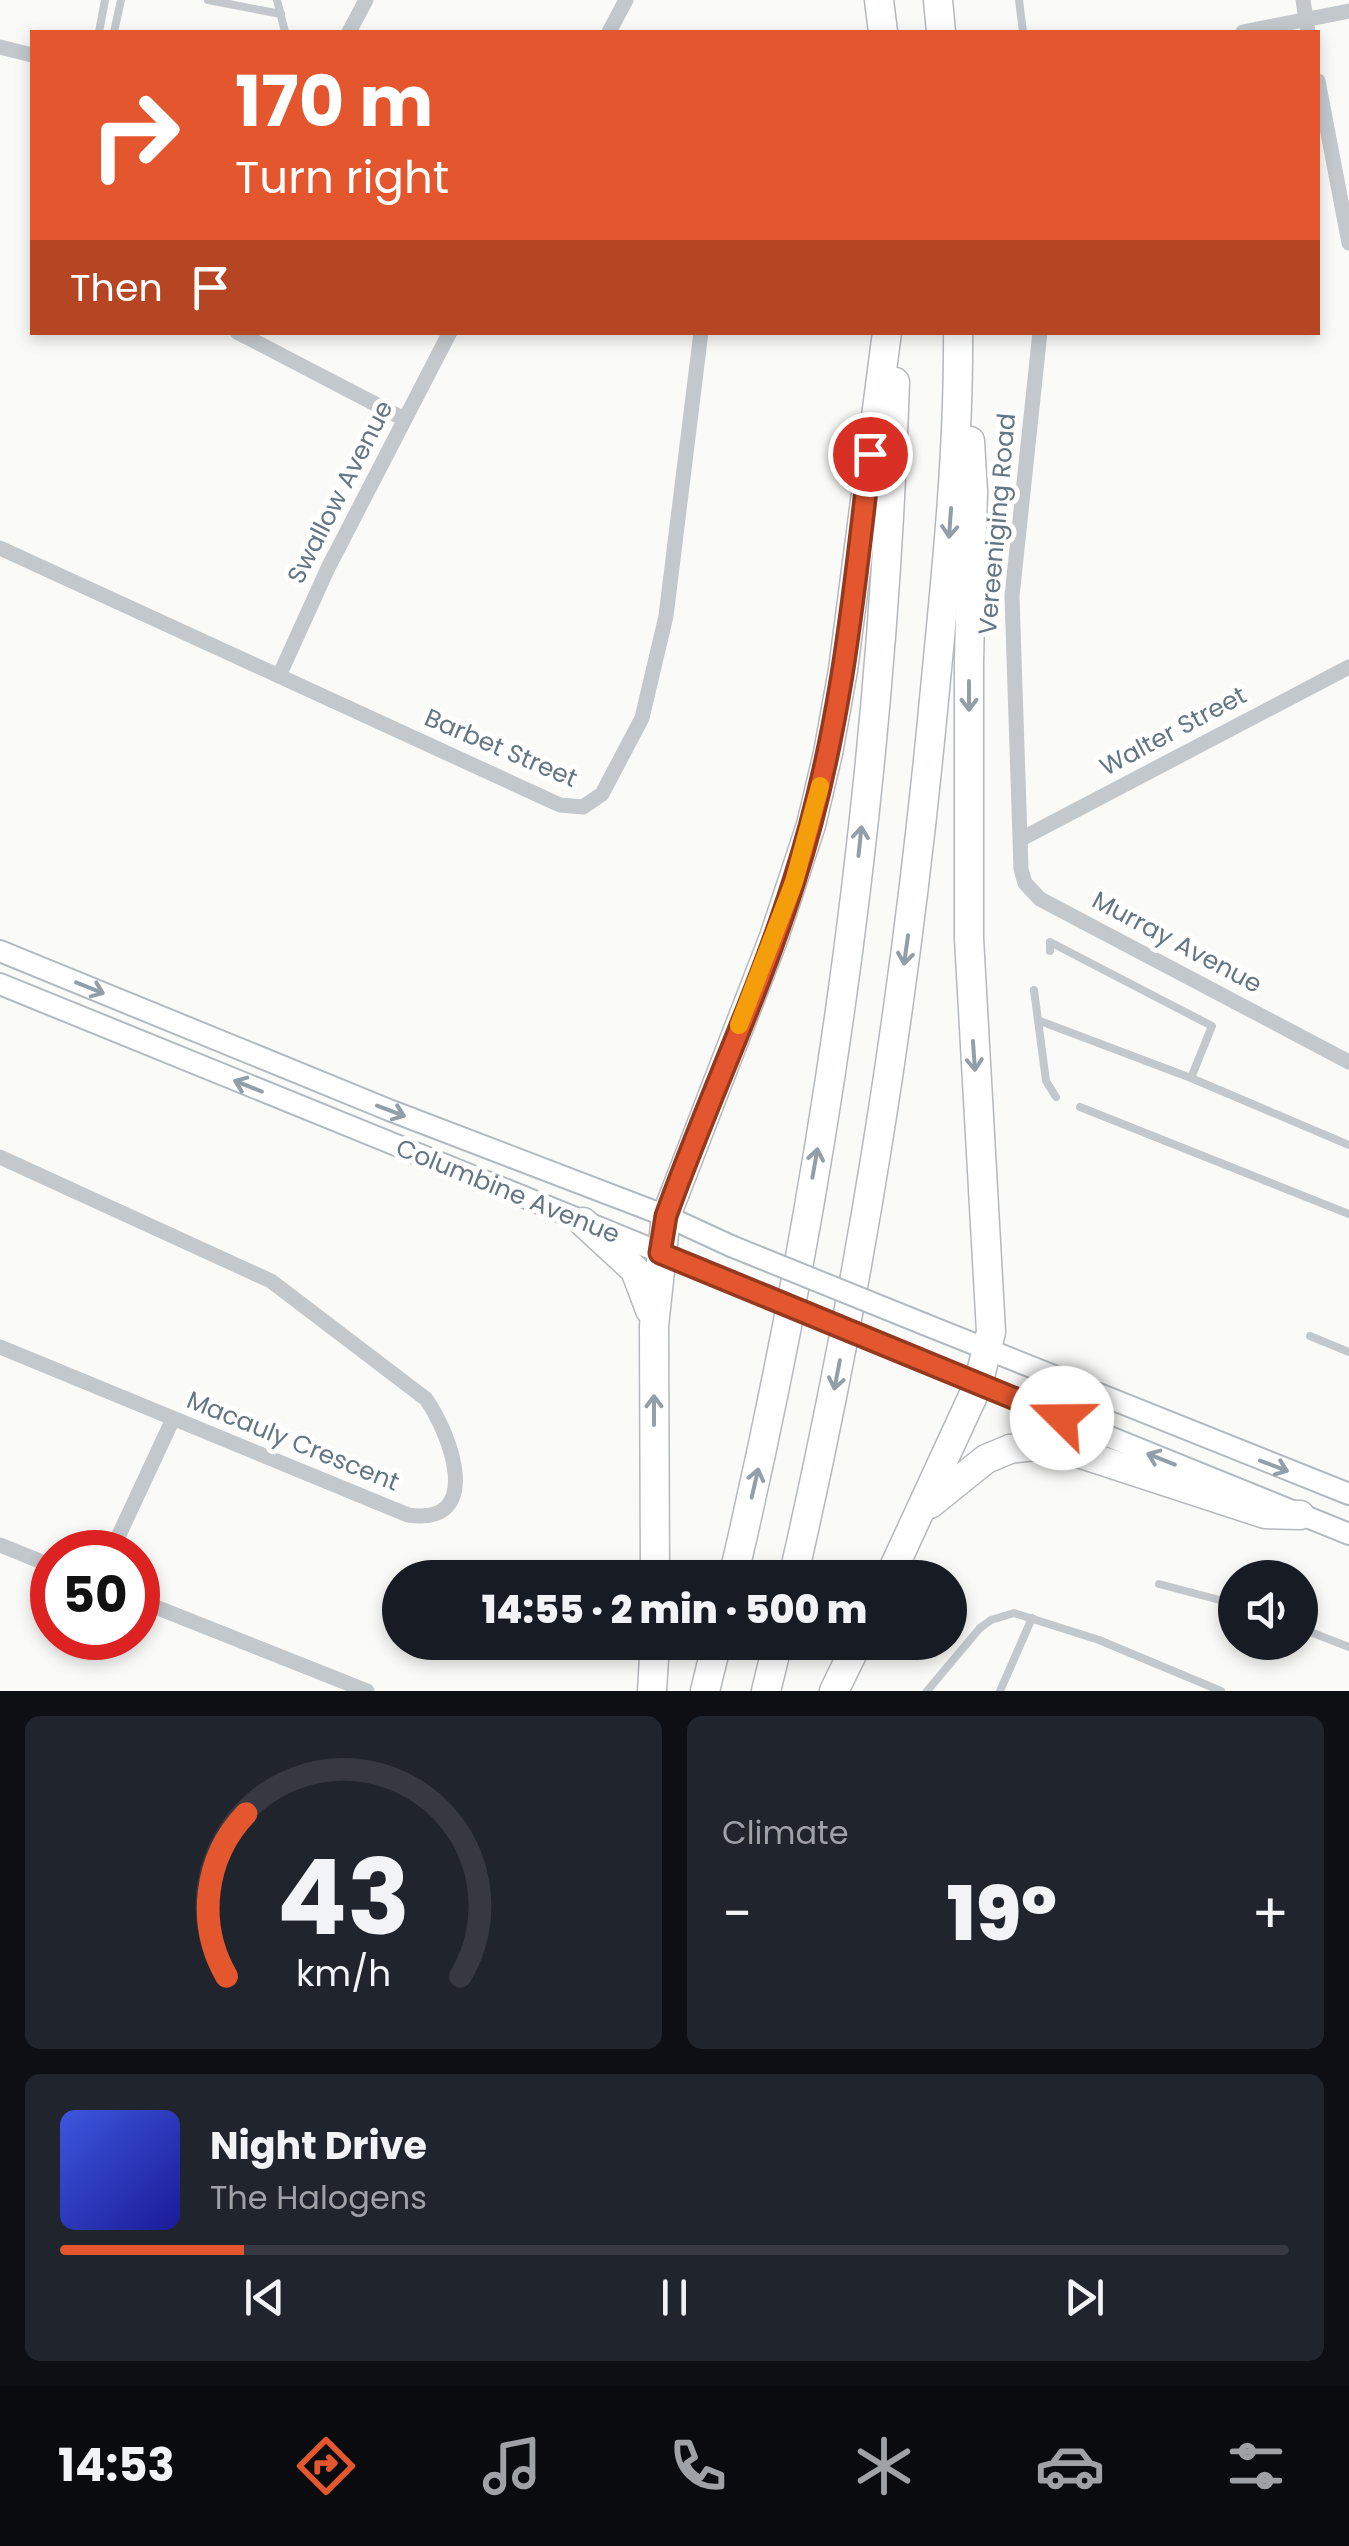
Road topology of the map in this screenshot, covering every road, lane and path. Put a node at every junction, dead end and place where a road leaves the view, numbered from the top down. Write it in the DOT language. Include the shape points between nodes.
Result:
graph roads {
  1 [pos="105,0"];
  2 [pos="121,0"];
  3 [pos="208,0"];
  4 [pos="277,0"];
  5 [pos="366,0"];
  6 [pos="626,0"];
  7 [pos="879,0"];
  8 [pos="938,0"];
  9 [pos="1019,0"];
  10 [pos="1303,0"];
  11 [pos="1349,11"];
  12 [pos="281,14"];
  13 [pos="1307,26"];
  14 [pos="99,30"];
  15 [pos="114,30"];
  16 [pos="285,30"];
  17 [pos="350,30"];
  18 [pos="610,30"];
  19 [pos="883,30"];
  20 [pos="941,30"];
  21 [pos="1023,30"];
  22 [pos="1264,30"];
  23 [pos="0,47"];
  24 [pos="30,54"];
  25 [pos="1320,91"];
  26 [pos="1349,243"];
  27 [pos="243,335"];
  28 [pos="448,335"];
  29 [pos="701,335"];
  30 [pos="888,335"];
  31 [pos="897,335"];
  32 [pos="958,335"];
  33 [pos="1040,335"];
  34 [pos="959,390"];
  35 [pos="404,420"];
  36 [pos="0,548"];
  37 [pos="1349,667"];
  38 [pos="278,676"];
  39 [pos="1021,840"];
  40 [pos="1050,951"];
  41 [pos="0,952"];
  42 [pos="0,984"];
  43 [pos="1034,990"];
  44 [pos="1040,1022"];
  45 [pos="1349,1062"];
  46 [pos="1190,1078"];
  47 [pos="1056,1097"];
  48 [pos="1080,1106"];
  49 [pos="1349,1146"];
  50 [pos="0,1157"];
  51 [pos="1349,1214"];
  52 [pos="666,1216"];
  53 [pos="583,1222"];
  54 [pos="660,1253"];
  55 [pos="654,1326"];
  56 [pos="1310,1336"];
  57 [pos="0,1347"];
  58 [pos="986,1351"];
  59 [pos="1349,1352"];
  60 [pos="978,1386"];
  61 [pos="173,1419"];
  62 [pos="1349,1494"];
  63 [pos="919,1513"];
  64 [pos="1300,1515"];
  65 [pos="121,1530"];
  66 [pos="1349,1534"];
  67 [pos="0,1545"];
  68 [pos="30,1557"];
  69 [pos="655,1560"];
  70 [pos="737,1560"];
  71 [pos="797,1560"];
  72 [pos="897,1560"];
  73 [pos="1159,1584"];
  74 [pos="1218,1600"];
  75 [pos="160,1609"];
  76 [pos="1032,1618"];
  77 [pos="1318,1635"];
  78 [pos="1349,1647"];
  79 [pos="654,1660"];
  80 [pos="713,1660"];
  81 [pos="774,1660"];
  82 [pos="849,1660"];
  83 [pos="367,1691"];
  84 [pos="652,1691"];
  85 [pos="705,1691"];
  86 [pos="766,1691"];
  87 [pos="834,1691"];
  88 [pos="927,1691"];
  89 [pos="1000,1691"];
  90 [pos="1221,1691"];
  1 -- 14 [label="lane"];
  2 -- 15 [label="lane"];
  3 -- 12 [label="lane"];
  4 -- 12 [label="lane"];
  5 -- 17 [label="street"];
  6 -- 18 [label="street"];
  7 -- 19 [label="highway"];
  8 -- 20 [label="highway"];
  9 -- 21 [label="lane"];
  10 -- 13 [label="street"];
  11 -- 13 [label="street"];
  12 -- 16 [label="lane"];
  13 -- 22 [label="street"];
  23 -- 24 [label="street"];
  25 -- 26 [label="street"];
  27 -- 35 [label="street"];
  28 -- 35 [label="street, Swallow Avenue"];
  29 -- 38 [label="street, Barbet Street" via="660,648 638,728 596,800 575,808 560,805"];
  30 -- 52 [label="highway" via="843,670 810,825 774,938"];
  70 -- 31 [label="highway, one-way" via="803,1232 848,943 884,596"];
  32 -- 34 [label="highway"];
  33 -- 39 [label="street, Vereeniging Road" via="1012,596"];
  34 -- 58 [label="highway, one-way" via="973,492 969,955 991,1332"];
  34 -- 71 [label="highway, one-way" via="926,786 892,1055"];
  35 -- 38 [label="street, Swallow Avenue"];
  36 -- 38 [label="street, Barbet Street"];
  37 -- 39 [label="street, Walter Street"];
  39 -- 45 [label="street, Murray Avenue" via="1023,878 1040,899"];
  40 -- 46 [label="lane" via="1050,942 1212,1026"];
  41 -- 52 [label="main road, Columbine Avenue, one-way"];
  53 -- 42 [label="main road, Columbine Avenue, one-way"];
  43 -- 44 [label="lane"];
  44 -- 46 [label="lane"];
  44 -- 47 [label="lane" via="1046,1081"];
  46 -- 49 [label="lane"];
  48 -- 51 [label="lane"];
  50 -- 61 [label="street, Macauly Crescent" via="250,1270 299,1300 426,1399 451,1456 455,1493 442,1513 408,1515"];
  52 -- 54 [label="highway"];
  52 -- 58 [label="main road, Columbine Avenue, bridge"];
  53 -- 54 [label="main road, Columbine Avenue"];
  53 -- 55 [label="highway" via="635,1270"];
  54 -- 55 [label="highway"];
  54 -- 60 [label="main road, Columbine Avenue, bridge"];
  69 -- 55 [label="highway, one-way"];
  56 -- 59 [label="lane"];
  57 -- 61 [label="street, Macauly Crescent"];
  58 -- 60 [label="highway"];
  58 -- 62 [label="main road, Columbine Avenue, one-way"];
  60 -- 63 [label="highway"];
  64 -- 60 [label="main road, Columbine Avenue, one-way"];
  61 -- 65 [label="street"];
  63 -- 64 [label="highway" via="986,1458 1034,1446 1072,1451 1265,1514"];
  63 -- 72 [label="highway"];
  64 -- 66 [label="main road, Columbine Avenue"];
  67 -- 68 [label="street"];
  73 -- 74 [label="lane"];
  75 -- 83 [label="street"];
  76 -- 88 [label="lane" via="991,1620"];
  76 -- 89 [label="lane"];
  76 -- 90 [label="lane"];
  77 -- 78 [label="lane"];
  79 -- 84 [label="highway"];
  80 -- 85 [label="highway"];
  81 -- 86 [label="highway"];
  82 -- 87 [label="highway"];
}
